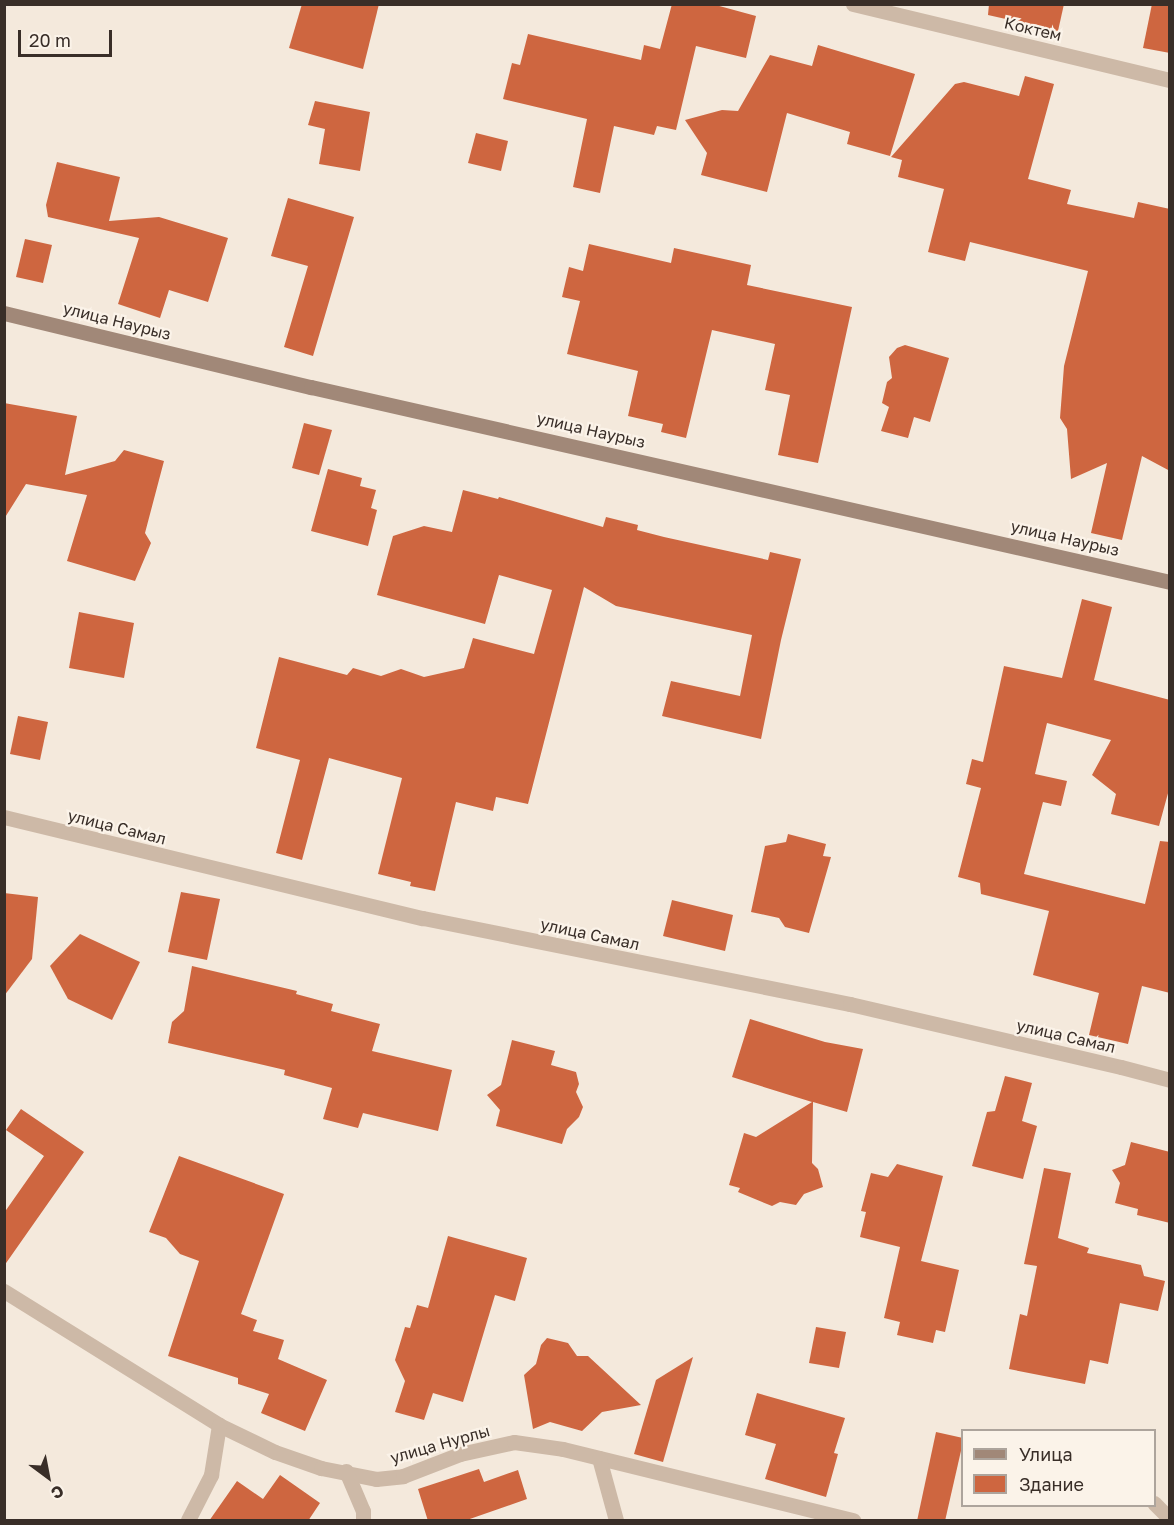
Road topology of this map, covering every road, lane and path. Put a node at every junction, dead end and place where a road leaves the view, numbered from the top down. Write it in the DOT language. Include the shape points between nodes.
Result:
graph roads {
  1 [pos="853,4"];
  2 [pos="1170,80"];
  3 [pos="4,313"];
  4 [pos="1170,582"];
  5 [pos="4,818"];
  6 [pos="1170,1080"];
  7 [pos="4,1291"];
  8 [pos="219,1425"];
  9 [pos="598,1458"];
  10 [pos="346,1471"];
  11 [pos="1156,1504"];
  12 [pos="1170,1519"];
  13 [pos="188,1521"];
  14 [pos="363,1521"];
  15 [pos="616,1521"];
  16 [pos="852,1521"];
  1 -- 2 [label="street, Коктем"];
  3 -- 4 [label="street, улица Наурыз" via="311,387"];
  5 -- 6 [label="street, улица Самал" via="423,918 850,1004"];
  7 -- 8 [label="street, улица Нурлы"];
  8 -- 10 [label="street, улица Нурлы" via="275,1452 321,1468"];
  8 -- 13 [label="street" via="211,1475"];
  9 -- 10 [label="street, улица Нурлы" via="514,1442 460,1454 403,1476 376,1479"];
  9 -- 15 [label="street"];
  9 -- 16 [label="street, улица Нурлы"];
  10 -- 14 [label="street"];
  11 -- 12 [label="street"];
}
